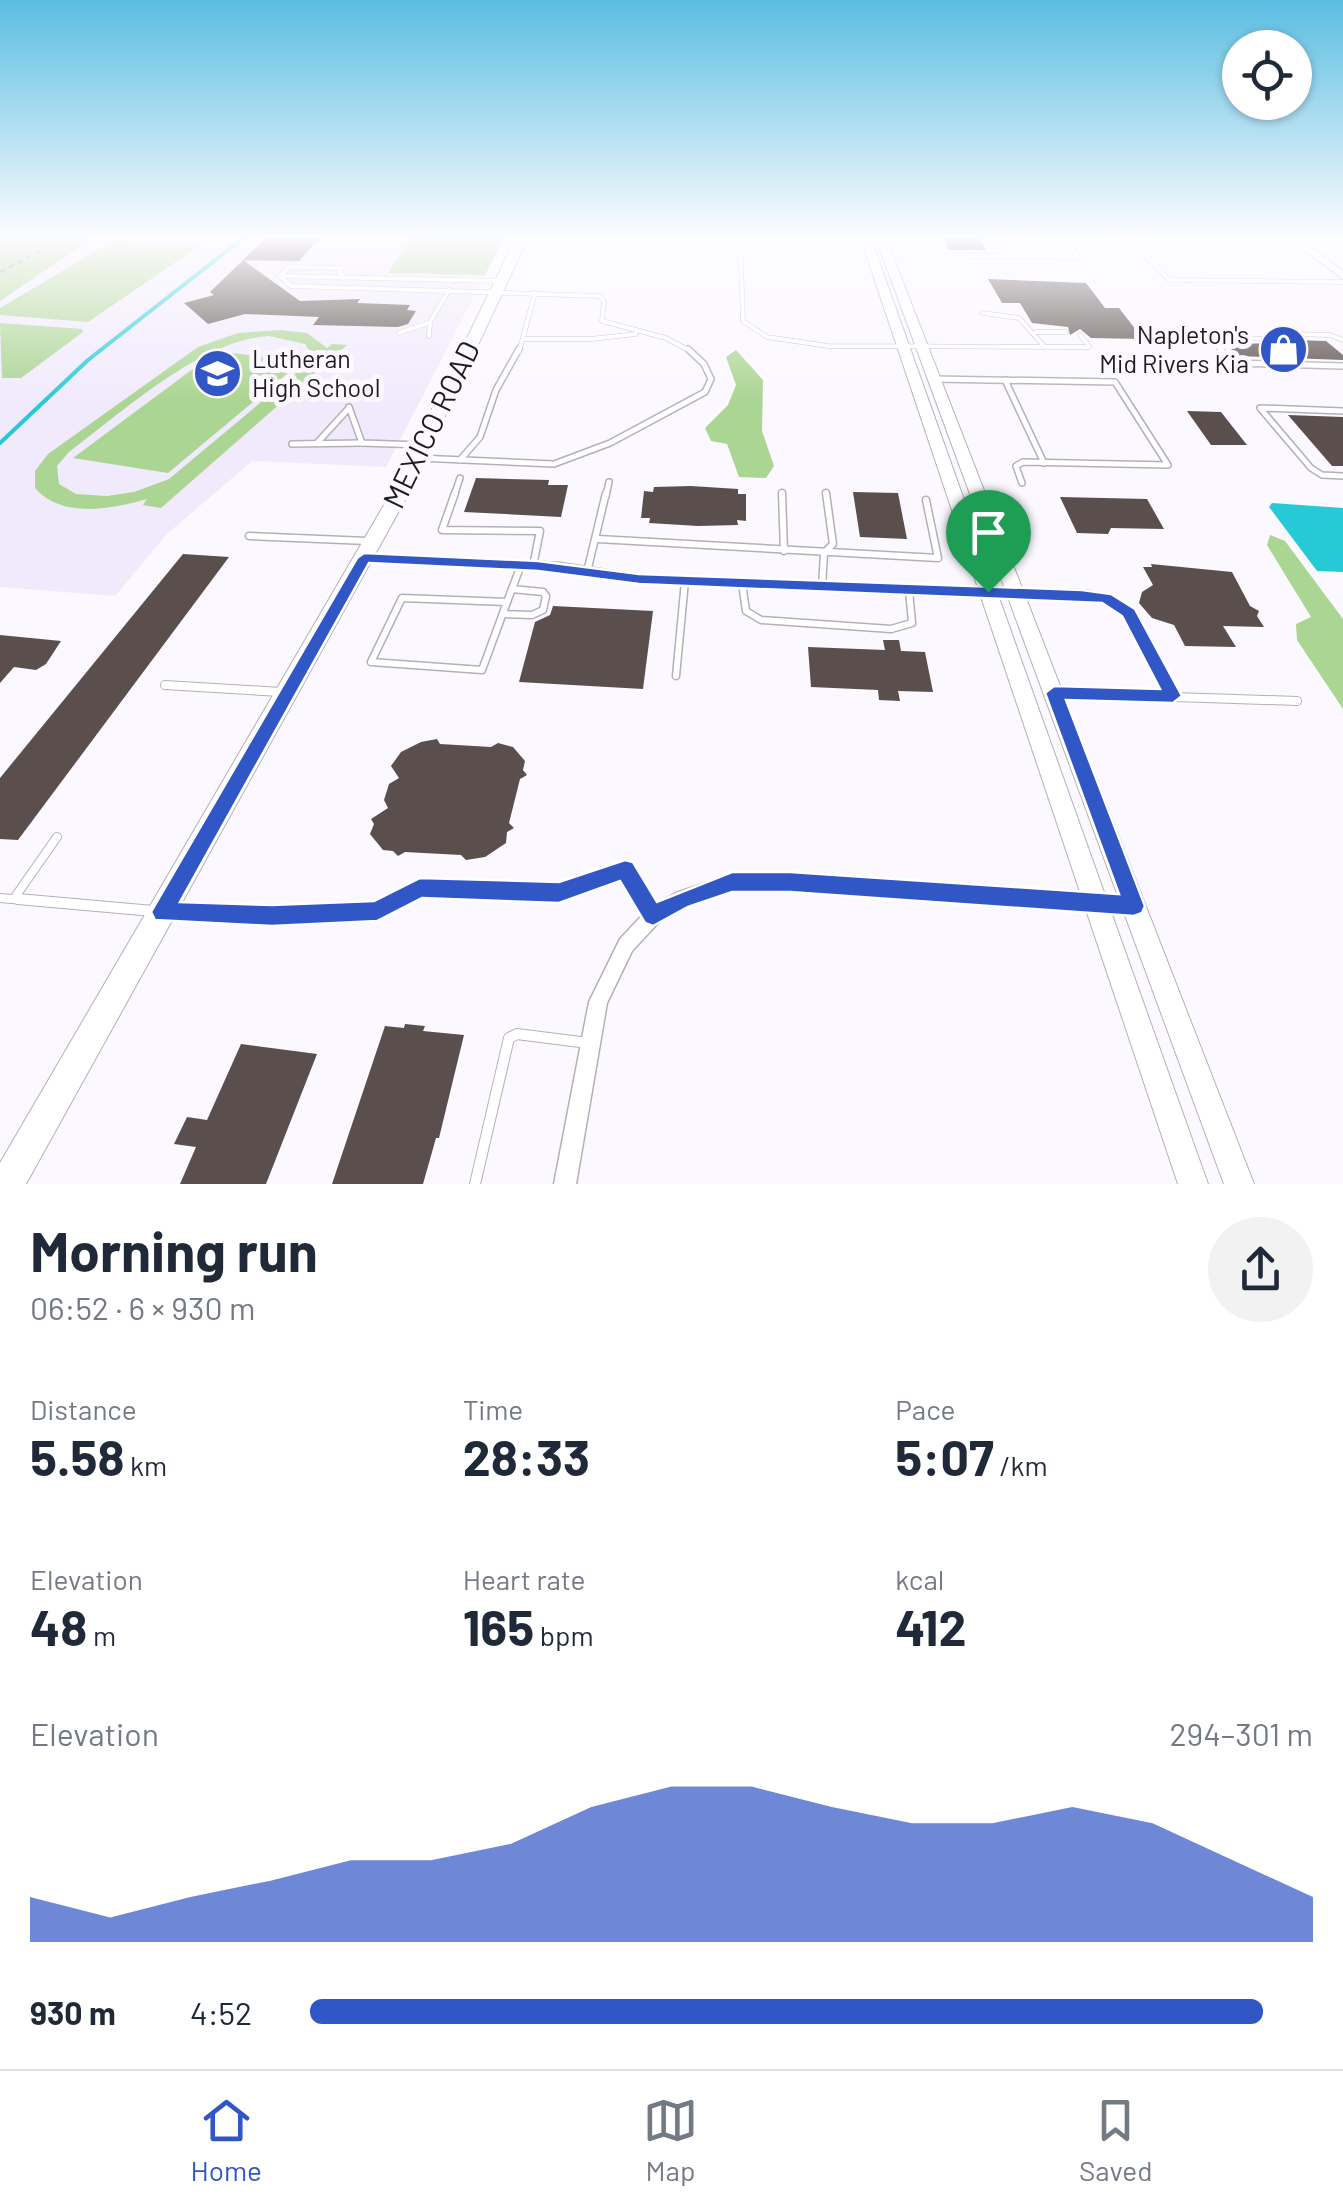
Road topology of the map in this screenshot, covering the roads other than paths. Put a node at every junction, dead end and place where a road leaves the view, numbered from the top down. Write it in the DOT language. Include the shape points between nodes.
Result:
graph roads {
  1 [pos="448,291"];
  2 [pos="497,291"];
  3 [pos="531,291"];
  4 [pos="742,291"];
  5 [pos="884,291"];
  6 [pos="900,291"];
  7 [pos="535,292"];
  8 [pos="983,313"];
  9 [pos="430,322"];
  10 [pos="399,332"];
  11 [pos="1036,332"];
  12 [pos="1066,332"];
  13 [pos="642,333"];
  14 [pos="429,336"];
  15 [pos="1080,336"];
  16 [pos="522,339"];
  17 [pos="1282,339"];
  18 [pos="1295,340"];
  19 [pos="1326,340"];
  20 [pos="1343,340"];
  21 [pos="902,345"];
  22 [pos="920,345"];
  23 [pos="1044,346"];
  24 [pos="1343,366"];
  25 [pos="932,379"];
  26 [pos="1005,380"];
  27 [pos="1343,410"];
  28 [pos="362,443"];
  29 [pos="292,444"];
  30 [pos="316,444"];
  31 [pos="421,451"];
  32 [pos="460,460"];
  33 [pos="1044,463"];
  34 [pos="1343,476"];
  35 [pos="460,478"];
  36 [pos="609,482"];
  37 [pos="1022,483"];
  38 [pos="782,493"];
  39 [pos="826,493"];
  40 [pos="926,500"];
  41 [pos="249,536"];
  42 [pos="598,539"];
  43 [pos="369,549"];
  44 [pos="784,550"];
  45 [pos="824,553"];
  46 [pos="527,565"];
  47 [pos="587,572"];
  48 [pos="685,581"];
  49 [pos="742,583"];
  50 [pos="822,587"];
  51 [pos="512,590"];
  52 [pos="909,590"];
  53 [pos="988,592"];
  54 [pos="1016,594"];
  55 [pos="507,602"];
  56 [pos="503,614"];
  57 [pos="676,676"];
  58 [pos="166,685"];
  59 [pos="288,692"];
  60 [pos="1054,693"];
  61 [pos="1173,696"];
  62 [pos="1297,701"];
  63 [pos="57,837"];
  64 [pos="0,898"];
  65 [pos="14,898"];
  66 [pos="1095,906"];
  67 [pos="1134,906"];
  68 [pos="163,912"];
  69 [pos="653,916"];
  70 [pos="590,1043"];
  71 [pos="7,1184"];
  72 [pos="476,1184"];
  73 [pos="565,1184"];
  74 [pos="1192,1184"];
  75 [pos="1239,1184"];
  1 -- 9 [label="lane"];
  2 -- 31 [label="main road, MEXICO ROAD"];
  3 -- 7 [label="lane"];
  4 -- 21 [label="lane" via="743,320 767,337"];
  5 -- 21 [label="street"];
  6 -- 22 [label="street"];
  7 -- 13 [label="lane" via="599,296 602,321"];
  7 -- 16 [label="lane"];
  8 -- 11 [label="lane" via="1018,316"];
  9 -- 10 [label="lane"];
  9 -- 14 [label="lane"];
  11 -- 12 [label="lane"];
  11 -- 23 [label="lane"];
  13 -- 16 [label="lane"];
  13 -- 32 [label="lane" via="692,350 709,372 705,392 610,444 554,464"];
  15 -- 23 [label="lane" via="1090,347"];
  16 -- 32 [label="lane" via="480,437"];
  17 -- 18 [label="lane"];
  17 -- 20 [label="lane" via="1286,334"];
  17 -- 24 [label="lane" via="1211,338 1232,363"];
  19 -- 20 [label="lane"];
  21 -- 22 [label="lane"];
  21 -- 53 [label="street"];
  22 -- 23 [label="lane"];
  22 -- 25 [label="street"];
  25 -- 26 [label="lane"];
  25 -- 54 [label="street"];
  26 -- 33 [label="lane"];
  26 -- 33 [label="lane" via="1114,382 1168,465"];
  27 -- 34 [label="lane" via="1260,408 1312,468"];
  28 -- 30 [label="lane"];
  28 -- 30 [label="lane" via="349,407"];
  28 -- 31 [label="lane"];
  29 -- 30 [label="lane"];
  31 -- 32 [label="lane"];
  31 -- 43 [label="main road, MEXICO ROAD"];
  33 -- 37 [label="lane" via="1016,466"];
  35 -- 46 [label="lane" via="442,530 540,531"];
  36 -- 42 [label="lane"];
  38 -- 44 [label="lane"];
  39 -- 45 [label="lane" via="833,544"];
  40 -- 45 [label="lane" via="938,558"];
  41 -- 43 [label="lane"];
  42 -- 44 [label="lane"];
  42 -- 47 [label="lane"];
  43 -- 46 [label="street"];
  43 -- 59 [label="main road, MEXICO ROAD"];
  44 -- 45 [label="lane"];
  45 -- 50 [label="lane"];
  46 -- 47 [label="street"];
  46 -- 51 [label="lane"];
  47 -- 48 [label="street"];
  48 -- 49 [label="street"];
  48 -- 57 [label="lane"];
  49 -- 50 [label="street"];
  49 -- 52 [label="lane" via="746,614 761,620 891,629 912,623"];
  50 -- 52 [label="street"];
  51 -- 55 [label="lane"];
  51 -- 56 [label="lane" via="543,592 543,610"];
  52 -- 53 [label="street"];
  53 -- 54 [label="street"];
  53 -- 66 [label="street"];
  54 -- 60 [label="street"];
  54 -- 61 [label="lane" via="1105,598 1121,606"];
  55 -- 56 [label="lane"];
  55 -- 56 [label="lane" via="402,598 370,659 377,666 482,670"];
  58 -- 59 [label="lane"];
  59 -- 68 [label="main road, MEXICO ROAD"];
  60 -- 61 [label="lane"];
  60 -- 67 [label="street"];
  61 -- 62 [label="lane"];
  63 -- 65 [label="lane"];
  64 -- 65 [label="lane"];
  65 -- 68 [label="lane"];
  66 -- 67 [label="street"];
  66 -- 69 [label="street" via="732,882"];
  66 -- 74 [label="street"];
  67 -- 75 [label="street"];
  68 -- 69 [label="lane" via="377,911 420,888 559,892 625,869"];
  68 -- 71 [label="main road, MEXICO ROAD"];
  69 -- 70 [label="street" via="626,944 598,1002"];
  70 -- 72 [label="lane" via="510,1038"];
  70 -- 73 [label="street"];
}
